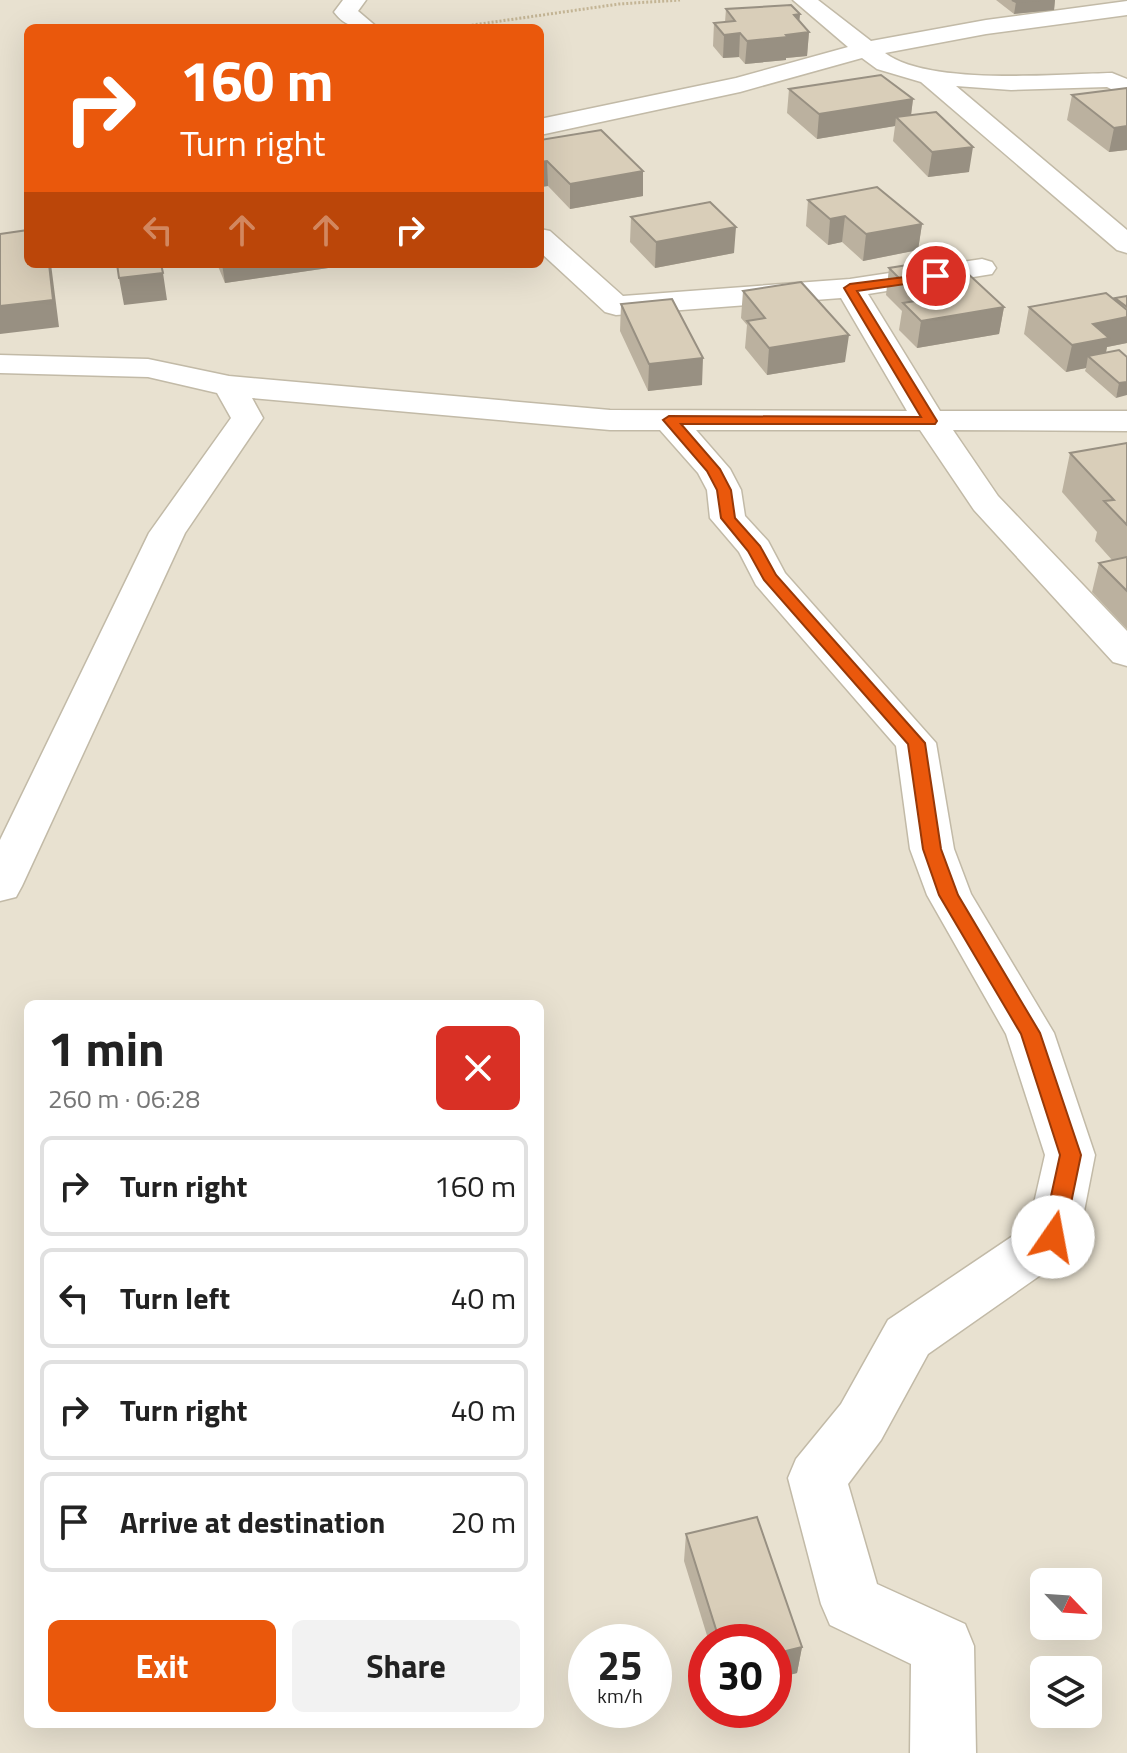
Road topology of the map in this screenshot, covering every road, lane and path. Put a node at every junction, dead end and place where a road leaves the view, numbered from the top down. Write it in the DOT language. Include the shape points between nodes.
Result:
graph roads {
  1 [pos="355,0"];
  2 [pos="680,0"];
  3 [pos="804,0"];
  4 [pos="1104,5"];
  5 [pos="1127,8"];
  6 [pos="361,24"];
  7 [pos="480,24"];
  8 [pos="1070,39"];
  9 [pos="866,49"];
  10 [pos="1048,60"];
  11 [pos="930,77"];
  12 [pos="1011,83"];
  13 [pos="1127,90"];
  14 [pos="544,126"];
  15 [pos="544,241"];
  16 [pos="1125,241"];
  17 [pos="982,268"];
  18 [pos="850,288"];
  19 [pos="0,364"];
  20 [pos="229,386"];
  21 [pos="669,420"];
  22 [pos="930,421"];
  23 [pos="1127,421"];
  24 [pos="1127,654"];
  25 [pos="0,886"];
  26 [pos="943,1753"];
  1 -- 6 [label="street" via="345,12"];
  2 -- 7 [label="path"];
  3 -- 9 [label="street"];
  4 -- 5 [label="street"];
  4 -- 8 [label="street"];
  4 -- 9 [label="street"];
  9 -- 11 [label="street" via="885,64"];
  9 -- 14 [label="street" via="740,85"];
  10 -- 12 [label="street"];
  11 -- 12 [label="street"];
  11 -- 16 [label="street"];
  12 -- 13 [label="street" via="1112,80"];
  15 -- 18 [label="street" via="616,306"];
  17 -- 18 [label="street"];
  18 -- 22 [label="street"];
  19 -- 20 [label="street" via="148,368"];
  20 -- 21 [label="street" via="610,420"];
  20 -- 25 [label="street" via="247,418 167,533"];
  21 -- 22 [label="street"];
  21 -- 26 [label="street" via="713,469 724,490 728,518 755,549 769,577 916,743 932,849 949,895 1030,1033 1070,1155 1053,1237 908,1337 861,1422 817,1478 852,1604 943,1646"];
  22 -- 23 [label="street"];
  22 -- 24 [label="street" via="986,503"];
}
